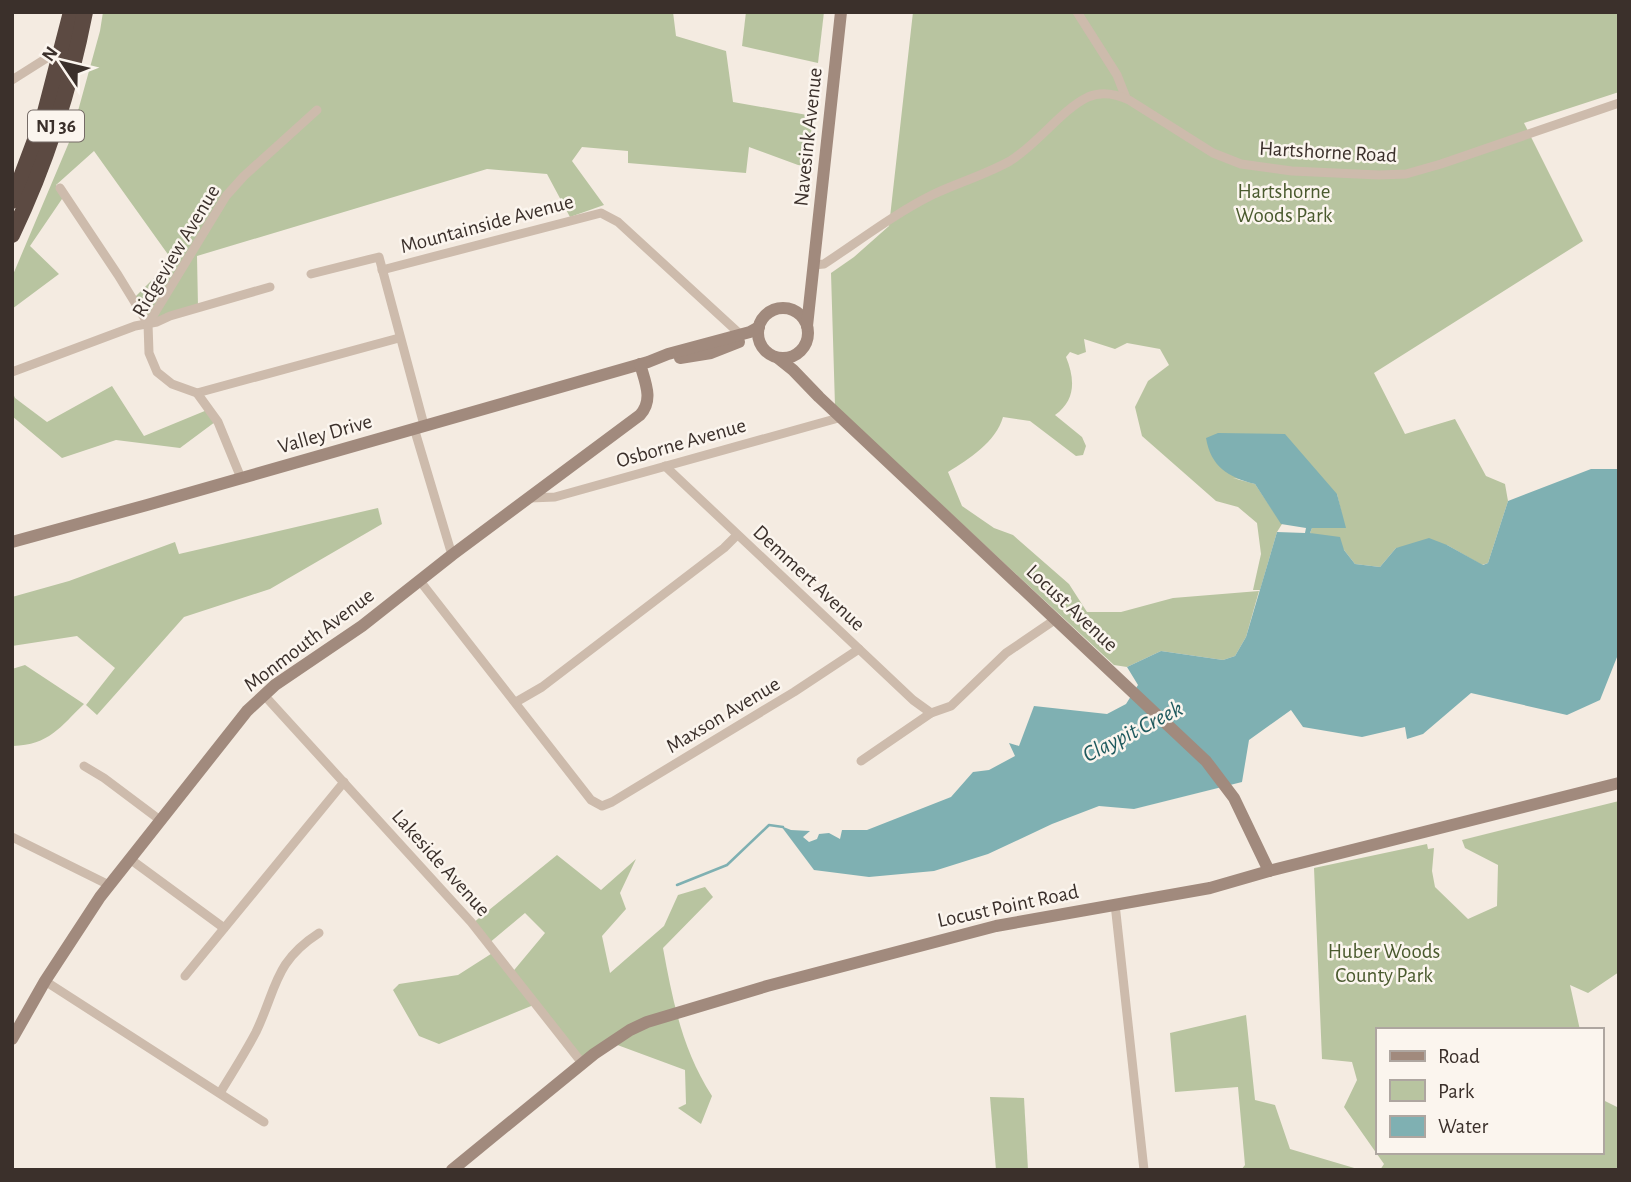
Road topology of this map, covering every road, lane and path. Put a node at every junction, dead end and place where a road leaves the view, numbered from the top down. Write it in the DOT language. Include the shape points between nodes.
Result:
graph roads {
  1 [pos="71,12"];
  2 [pos="85,12"];
  3 [pos="841,12"];
  4 [pos="1077,12"];
  5 [pos="63,47"];
  6 [pos="12,80"];
  7 [pos="1126,98"];
  8 [pos="1619,103"];
  9 [pos="317,110"];
  10 [pos="60,188"];
  11 [pos="12,201"];
  12 [pos="12,235"];
  13 [pos="813,265"];
  14 [pos="382,270"];
  15 [pos="311,274"];
  16 [pos="270,287"];
  17 [pos="793,311"];
  18 [pos="148,324"];
  19 [pos="807,326"];
  20 [pos="759,327"];
  21 [pos="741,335"];
  22 [pos="399,338"];
  23 [pos="761,343"];
  24 [pos="805,346"];
  25 [pos="778,358"];
  26 [pos="644,363"];
  27 [pos="12,372"];
  28 [pos="197,393"];
  29 [pos="819,397"];
  30 [pos="842,417"];
  31 [pos="419,427"];
  32 [pos="665,466"];
  33 [pos="242,478"];
  34 [pos="530,498"];
  35 [pos="737,535"];
  36 [pos="12,542"];
  37 [pos="452,555"];
  38 [pos="420,581"];
  39 [pos="1056,619"];
  40 [pos="859,649"];
  41 [pos="264,695"];
  42 [pos="516,702"];
  43 [pos="930,713"];
  44 [pos="861,761"];
  45 [pos="85,766"];
  46 [pos="345,782"];
  47 [pos="1619,783"];
  48 [pos="160,820"];
  49 [pos="12,837"];
  50 [pos="130,859"];
  51 [pos="1269,871"];
  52 [pos="109,885"];
  53 [pos="1115,904"];
  54 [pos="224,928"];
  55 [pos="319,933"];
  56 [pos="185,976"];
  57 [pos="45,981"];
  58 [pos="12,1039"];
  59 [pos="582,1063"];
  60 [pos="220,1093"];
  61 [pos="264,1122"];
  62 [pos="452,1170"];
  63 [pos="1144,1170"];
  1 -- 5 [label="highway, NJ 36"];
  2 -- 12 [label="highway, NJ 36" via="52,136"];
  3 -- 13 [label="street, Navesink Avenue"];
  4 -- 7 [label="street" via="1117,75"];
  5 -- 6 [label="street"];
  5 -- 11 [label="highway, NJ 36"];
  7 -- 8 [label="street, Hartshorne Road" via="1213,153 1241,164 1379,175 1406,174 1441,164"];
  7 -- 13 [label="street" via="1101,93 1086,98 1009,161 931,195 824,264"];
  9 -- 18 [label="street, Ridgeview Avenue" via="226,196"];
  10 -- 18 [label="street"];
  13 -- 17 [label="street, Navesink Avenue" via="804,303"];
  13 -- 19 [label="street, Navesink Avenue"];
  14 -- 15 [label="street, Mountainside Avenue" via="379,257"];
  14 -- 21 [label="street, Mountainside Avenue" via="601,213 618,222"];
  14 -- 22 [label="street"];
  16 -- 18 [label="street"];
  17 -- 19 [label="street"];
  17 -- 20 [label="street" via="772,311"];
  18 -- 27 [label="street"];
  18 -- 28 [label="street, Ridgeview Avenue" via="149,353 157,372 172,384"];
  19 -- 24 [label="street"];
  20 -- 21 [label="street, Valley Drive"];
  20 -- 23 [label="street"];
  21 -- 26 [label="street, Valley Drive"];
  22 -- 28 [label="street"];
  22 -- 31 [label="street"];
  23 -- 25 [label="street"];
  23 -- 26 [label="street, Valley Drive" via="745,339 711,353"];
  24 -- 25 [label="street" via="795,356"];
  24 -- 29 [label="street, Locust Avenue" via="804,367"];
  25 -- 29 [label="street, Locust Avenue"];
  26 -- 31 [label="street, Valley Drive"];
  26 -- 34 [label="street, Monmouth Avenue" via="648,403 643,413"];
  28 -- 33 [label="street, Ridgeview Avenue" via="218,422"];
  29 -- 30 [label="street, Locust Avenue"];
  30 -- 32 [label="street, Osborne Avenue"];
  30 -- 39 [label="street, Locust Avenue"];
  31 -- 33 [label="street, Valley Drive"];
  31 -- 37 [label="street"];
  32 -- 34 [label="street, Osborne Avenue" via="555,497"];
  32 -- 35 [label="street, Demmert Avenue"];
  33 -- 36 [label="street, Valley Drive"];
  34 -- 37 [label="street, Monmouth Avenue"];
  35 -- 40 [label="street, Demmert Avenue"];
  35 -- 42 [label="street" via="542,687"];
  37 -- 38 [label="street, Monmouth Avenue"];
  38 -- 41 [label="street, Monmouth Avenue"];
  38 -- 42 [label="street"];
  39 -- 43 [label="street" via="1006,653 951,706"];
  39 -- 51 [label="street, Locust Avenue" via="1201,756 1228,788"];
  40 -- 42 [label="street, Maxson Avenue" via="602,806 591,800"];
  40 -- 43 [label="street, Demmert Avenue"];
  41 -- 46 [label="street, Lakeside Avenue"];
  41 -- 48 [label="street, Monmouth Avenue" via="231,729"];
  43 -- 44 [label="street"];
  45 -- 48 [label="street"];
  46 -- 54 [label="street"];
  46 -- 59 [label="street, Lakeside Avenue" via="471,922"];
  47 -- 51 [label="street, Locust Point Road"];
  48 -- 50 [label="street, Monmouth Avenue"];
  49 -- 52 [label="street"];
  50 -- 52 [label="street, Monmouth Avenue"];
  50 -- 54 [label="street"];
  51 -- 53 [label="street, Locust Point Road" via="1195,891"];
  52 -- 57 [label="street, Monmouth Avenue"];
  53 -- 59 [label="street, Locust Point Road" via="996,926 694,1007 636,1027"];
  53 -- 63 [label="street"];
  54 -- 56 [label="street"];
  55 -- 60 [label="street" via="298,946 285,964 256,1030"];
  57 -- 58 [label="street, Monmouth Avenue"];
  57 -- 60 [label="street"];
  59 -- 62 [label="street, Locust Point Road"];
  60 -- 61 [label="street"];
}
